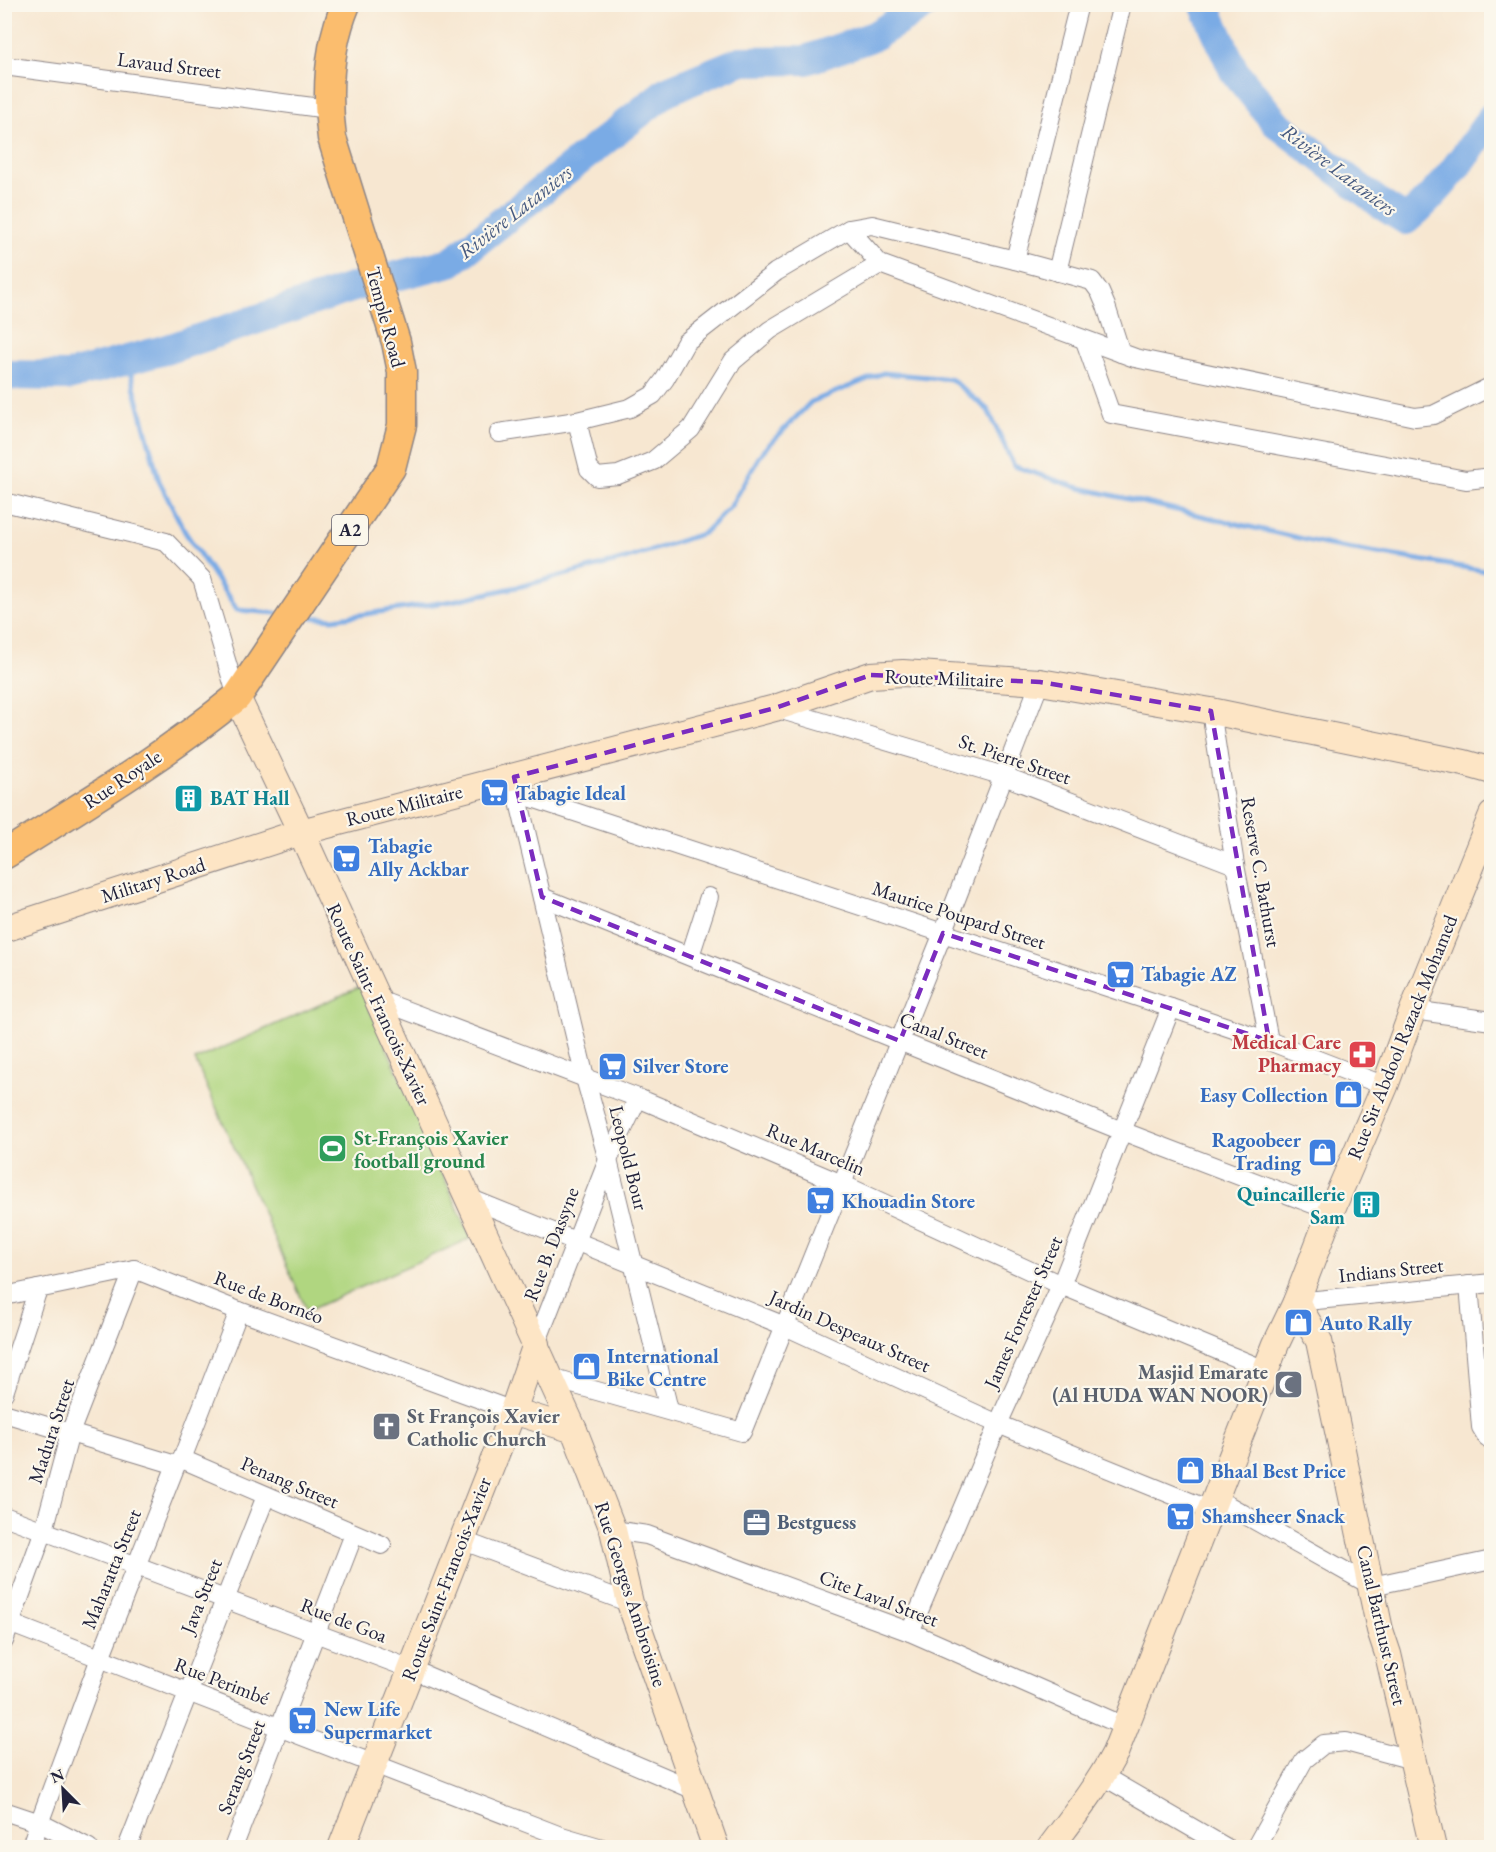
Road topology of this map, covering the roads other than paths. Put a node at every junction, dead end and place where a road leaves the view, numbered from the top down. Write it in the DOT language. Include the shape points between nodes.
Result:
graph roads {
  1 [pos="346,4"];
  2 [pos="1079,4"];
  3 [pos="1122,4"];
  4 [pos="4,66"];
  5 [pos="328,109"];
  6 [pos="849,228"];
  7 [pos="1015,260"];
  8 [pos="880,264"];
  9 [pos="1057,272"];
  10 [pos="1085,341"];
  11 [pos="1121,353"];
  12 [pos="1491,386"];
  13 [pos="577,421"];
  14 [pos="499,433"];
  15 [pos="1491,477"];
  16 [pos="4,502"];
  17 [pos="1040,682"];
  18 [pos="237,697"];
  19 [pos="775,708"];
  20 [pos="1210,711"];
  21 [pos="1491,771"];
  22 [pos="1004,776"];
  23 [pos="515,785"];
  24 [pos="1491,815"];
  25 [pos="301,832"];
  26 [pos="4,855"];
  27 [pos="1235,865"];
  28 [pos="542,897"];
  29 [pos="709,897"];
  30 [pos="4,929"];
  31 [pos="943,933"];
  32 [pos="690,956"];
  33 [pos="375,999"];
  34 [pos="1171,1008"];
  35 [pos="1413,1010"];
  36 [pos="1491,1022"];
  37 [pos="900,1041"];
  38 [pos="1269,1041"];
  39 [pos="585,1078"];
  40 [pos="1385,1086"];
  41 [pos="638,1098"];
  42 [pos="1122,1131"];
  43 [pos="608,1160"];
  44 [pos="842,1184"];
  45 [pos="469,1198"];
  46 [pos="1331,1211"];
  47 [pos="577,1240"];
  48 [pos="632,1262"];
  49 [pos="134,1269"];
  50 [pos="1491,1283"];
  51 [pos="1061,1285"];
  52 [pos="1469,1285"];
  53 [pos="38,1289"];
  54 [pos="4,1296"];
  55 [pos="1296,1302"];
  56 [pos="239,1311"];
  57 [pos="785,1326"];
  58 [pos="536,1344"];
  59 [pos="1265,1370"];
  60 [pos="550,1378"];
  61 [pos="4,1393"];
  62 [pos="669,1410"];
  63 [pos="513,1411"];
  64 [pos="4,1413"];
  65 [pos="998,1424"];
  66 [pos="574,1430"];
  67 [pos="70,1433"];
  68 [pos="1491,1441"];
  69 [pos="179,1462"];
  70 [pos="266,1496"];
  71 [pos="1212,1504"];
  72 [pos="4,1516"];
  73 [pos="44,1530"];
  74 [pos="613,1530"];
  75 [pos="354,1534"];
  76 [pos="461,1540"];
  77 [pos="382,1545"];
  78 [pos="1491,1560"];
  79 [pos="136,1565"];
  80 [pos="1372,1586"];
  81 [pos="224,1599"];
  82 [pos="630,1604"];
  83 [pos="8,1622"];
  84 [pos="910,1632"];
  85 [pos="316,1633"];
  86 [pos="4,1641"];
  87 [pos="100,1658"];
  88 [pos="411,1669"];
  89 [pos="187,1692"];
  90 [pos="1124,1726"];
  91 [pos="280,1728"];
  92 [pos="1413,1760"];
  93 [pos="374,1764"];
  94 [pos="1102,1776"];
  95 [pos="697,1791"];
  96 [pos="4,1811"];
  97 [pos="40,1823"];
  98 [pos="556,1841"];
  99 [pos="30,1848"];
  100 [pos="89,1848"];
  101 [pos="127,1848"];
  102 [pos="233,1848"];
  103 [pos="341,1848"];
  104 [pos="602,1848"];
  105 [pos="716,1848"];
  106 [pos="1050,1848"];
  107 [pos="1227,1848"];
  108 [pos="1255,1848"];
  109 [pos="1433,1848"];
  1 -- 5 [label="main road, Temple Road / A2" via="330,67"];
  2 -- 7 [label="street"];
  3 -- 9 [label="street"];
  4 -- 5 [label="street, Lavaud Street"];
  5 -- 18 [label="main road, Temple Road / A2" via="332,138 396,342 402,372 402,425 391,468"];
  6 -- 7 [label="street" via="872,225"];
  6 -- 8 [label="street"];
  6 -- 13 [label="street" via="776,272 686,342 653,395 630,408"];
  7 -- 9 [label="street"];
  8 -- 10 [label="street"];
  8 -- 13 [label="street" via="770,330 733,361 691,429 654,460 618,475 597,477 589,469"];
  9 -- 11 [label="street" via="1092,281 1106,306"];
  10 -- 11 [label="street"];
  10 -- 15 [label="street" via="1111,414 1466,480"];
  11 -- 12 [label="street" via="1415,417 1441,412"];
  13 -- 14 [label="street"];
  16 -- 18 [label="street" via="166,542 202,579"];
  17 -- 19 [label="main road, Route Militaire" via="903,673 871,675"];
  17 -- 20 [label="main road, Route Militaire"];
  17 -- 22 [label="street"];
  18 -- 25 [label="main road, Route Saint- Francois-Xavier"];
  18 -- 26 [label="main road, Rue Royale / A2" via="120,782"];
  19 -- 22 [label="street, St. Pierre Street"];
  19 -- 23 [label="main road, Route Militaire"];
  20 -- 21 [label="main road, Route Militaire"];
  20 -- 27 [label="street, Reserve C. Bathurst"];
  22 -- 27 [label="street, St. Pierre Street"];
  22 -- 31 [label="street"];
  23 -- 25 [label="main road, Route Militaire"];
  23 -- 28 [label="street, Leopold Bour"];
  23 -- 31 [label="street, Maurice Poupard Street"];
  24 -- 35 [label="main road, Rue Sir Abdool Razack Mohamed"];
  25 -- 30 [label="main road, Military Road"];
  25 -- 33 [label="main road, Route Saint- Francois-Xavier"];
  27 -- 38 [label="street, Reserve C. Bathurst"];
  28 -- 32 [label="street, Canal Street"];
  28 -- 39 [label="street, Leopold Bour"];
  29 -- 32 [label="street"];
  31 -- 34 [label="street, Maurice Poupard Street"];
  31 -- 37 [label="street"];
  32 -- 37 [label="street, Canal Street"];
  33 -- 39 [label="street, Rue Marcelin"];
  33 -- 45 [label="main road, Route Saint- Francois-Xavier"];
  34 -- 38 [label="street, Maurice Poupard Street"];
  34 -- 42 [label="street, James Forrester Street"];
  35 -- 36 [label="street"];
  35 -- 40 [label="main road, Rue Sir Abdool Razack Mohamed"];
  37 -- 42 [label="street, Canal Street"];
  37 -- 44 [label="street"];
  38 -- 40 [label="street, Maurice Poupard Street"];
  39 -- 41 [label="street, Rue Marcelin"];
  39 -- 43 [label="street, Leopold Bour"];
  40 -- 46 [label="main road, Rue Sir Abdool Razack Mohamed"];
  41 -- 43 [label="street, Rue B. Dassyne"];
  41 -- 44 [label="street, Rue Marcelin"];
  42 -- 46 [label="street, Canal Street"];
  42 -- 51 [label="street, James Forrester Street"];
  43 -- 47 [label="street, Rue B. Dassyne"];
  43 -- 48 [label="street, Leopold Bour"];
  44 -- 51 [label="street, Rue Marcelin"];
  44 -- 57 [label="street"];
  45 -- 47 [label="street, Jardin Despeaux Street"];
  45 -- 58 [label="main road, Route Saint- Francois-Xavier"];
  46 -- 55 [label="main road, Rue Sir Abdool Razack Mohamed"];
  47 -- 48 [label="street, Jardin Despeaux Street"];
  47 -- 58 [label="street, Rue B. Dassyne"];
  48 -- 57 [label="street, Jardin Despeaux Street"];
  48 -- 62 [label="street, Leopold Bour"];
  49 -- 53 [label="street"];
  49 -- 56 [label="street, Rue de Bornéo"];
  49 -- 67 [label="street, Madura Street"];
  50 -- 52 [label="street, Indians Street"];
  51 -- 59 [label="street, Rue Marcelin"];
  51 -- 65 [label="street, James Forrester Street"];
  52 -- 55 [label="street, Indians Street"];
  52 -- 68 [label="street" via="1481,1427"];
  53 -- 54 [label="street"];
  53 -- 61 [label="street"];
  55 -- 59 [label="main road, Rue Sir Abdool Razack Mohamed"];
  55 -- 80 [label="main road, Canal Barthust Street" via="1319,1341"];
  56 -- 63 [label="street, Rue de Bornéo"];
  56 -- 69 [label="street, Maharatta Street"];
  57 -- 62 [label="street" via="742,1432"];
  57 -- 65 [label="street, Jardin Despeaux Street"];
  58 -- 60 [label="main road, Rue Georges Ambroisine"];
  58 -- 63 [label="main road, Route Saint-Francois-Xavier"];
  59 -- 71 [label="main road, Rue Sir Abdool Razack Mohamed"];
  60 -- 62 [label="street"];
  60 -- 66 [label="main road, Rue Georges Ambroisine"];
  63 -- 66 [label="main road"];
  63 -- 76 [label="main road, Route Saint-Francois-Xavier"];
  64 -- 67 [label="street, Penang Street"];
  65 -- 71 [label="street, Jardin Despeaux Street"];
  65 -- 84 [label="street, James Forrester Street"];
  66 -- 74 [label="main road, Rue Georges Ambroisine"];
  67 -- 69 [label="street, Penang Street"];
  67 -- 73 [label="street, Madura Street"];
  69 -- 70 [label="street, Penang Street"];
  69 -- 79 [label="street, Maharatta Street"];
  70 -- 75 [label="street, Penang Street"];
  70 -- 81 [label="street, Java Street"];
  71 -- 80 [label="street, Jardin Despeaux Street"];
  71 -- 90 [label="main road, Rue Sir Abdool Razack Mohamed"];
  72 -- 73 [label="street, Rue de Goa"];
  73 -- 79 [label="street, Rue de Goa"];
  73 -- 83 [label="street, Madura Street"];
  74 -- 82 [label="main road, Rue Georges Ambroisine"];
  74 -- 84 [label="street, Cite Laval Street" via="647,1535"];
  75 -- 77 [label="street, Penang Street"];
  75 -- 85 [label="street, Serang Street"];
  76 -- 82 [label="street"];
  76 -- 88 [label="main road, Route Saint-Francois-Xavier"];
  78 -- 80 [label="street"];
  79 -- 81 [label="street, Rue de Goa"];
  79 -- 87 [label="street, Maharatta Street"];
  80 -- 92 [label="main road, Canal Barthust Street"];
  81 -- 85 [label="street, Rue de Goa"];
  81 -- 89 [label="street, Java Street"];
  82 -- 95 [label="main road, Rue Georges Ambroisine"];
  83 -- 86 [label="street, Madura Street"];
  83 -- 87 [label="street, Rue Perimbé"];
  84 -- 90 [label="street, Cite Laval Street"];
  85 -- 88 [label="street, Rue de Goa"];
  85 -- 91 [label="street, Serang Street"];
  87 -- 89 [label="street, Rue Perimbé"];
  87 -- 97 [label="street, Maharatta Street"];
  88 -- 93 [label="main road, Route Saint-Francois-Xavier"];
  88 -- 95 [label="street, Rue de Goa"];
  89 -- 91 [label="street, Rue Perimbé"];
  89 -- 101 [label="street, Java Street"];
  90 -- 94 [label="main road, Rue Sir Abdool Razack Mohamed"];
  91 -- 93 [label="street, Rue Perimbé"];
  91 -- 102 [label="street, Serang Street"];
  92 -- 108 [label="street" via="1346,1742 1324,1744 1304,1760"];
  92 -- 109 [label="main road, Canal Barthust Street"];
  93 -- 98 [label="street, Rue Perimbé"];
  93 -- 103 [label="main road, Route Saint-Francois-Xavier"];
  94 -- 106 [label="main road, Rue Sir Abdool Razack Mohamed"];
  94 -- 107 [label="street"];
  95 -- 105 [label="main road, Rue Georges Ambroisine"];
  96 -- 97 [label="street"];
  97 -- 99 [label="street, Maharatta Street"];
  97 -- 100 [label="street"];
  98 -- 104 [label="street, Rue Perimbé"];
}
